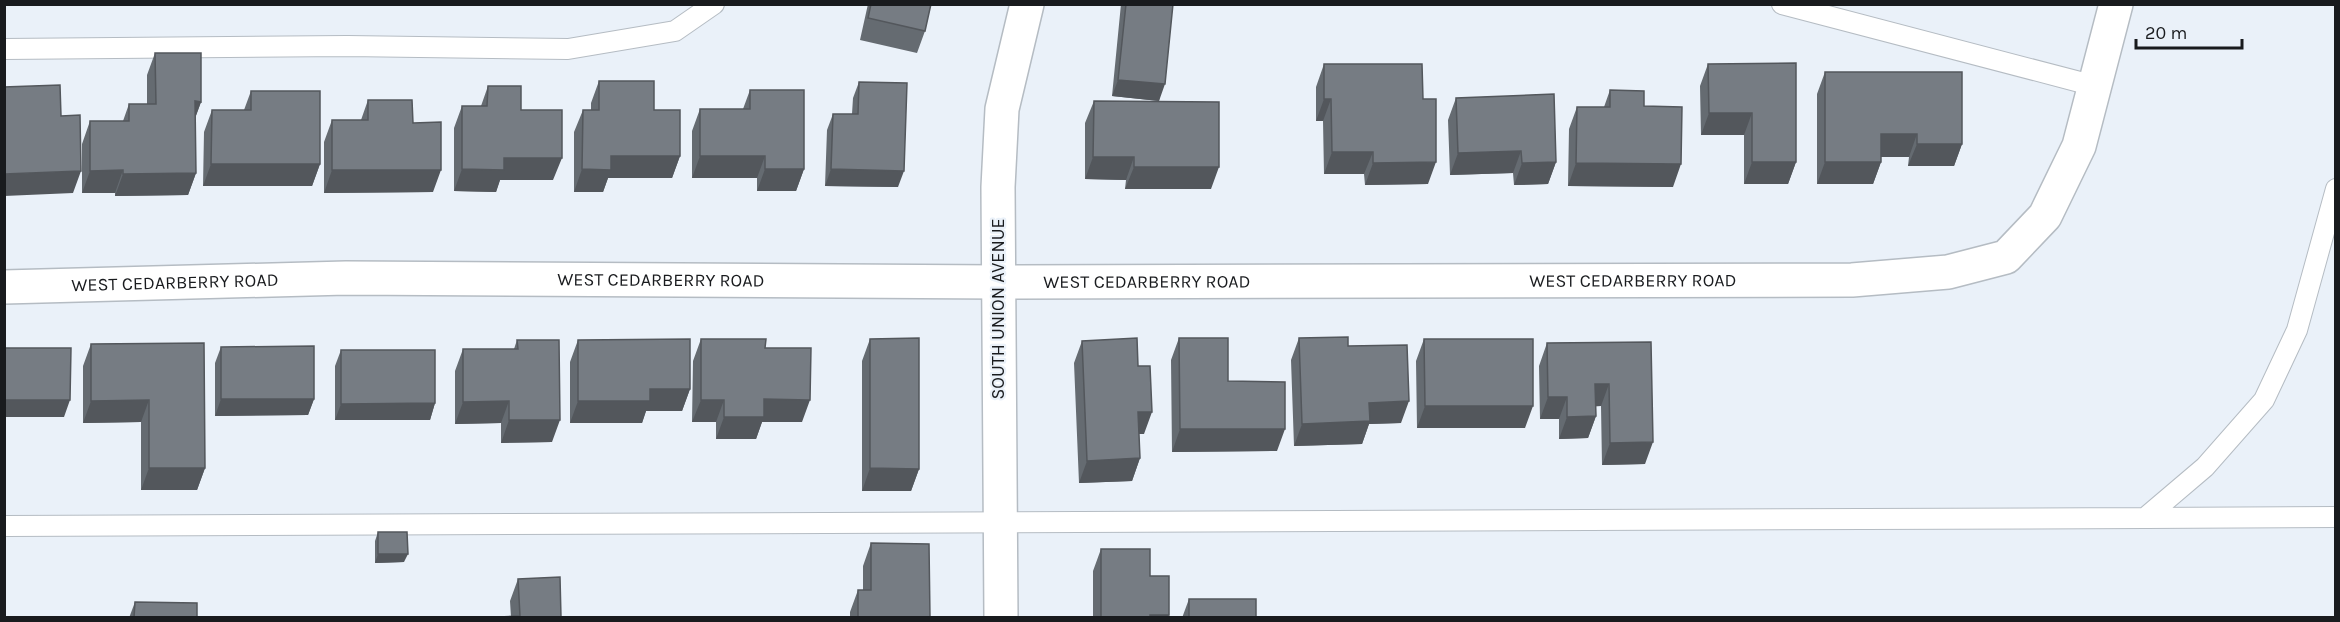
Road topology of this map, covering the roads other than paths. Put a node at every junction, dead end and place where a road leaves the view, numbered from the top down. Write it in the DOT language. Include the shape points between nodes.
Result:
graph roads {
  1 [pos="714,4"];
  2 [pos="1027,4"];
  3 [pos="1782,4"];
  4 [pos="2116,4"];
  5 [pos="4,48"];
  6 [pos="2095,86"];
  7 [pos="2336,189"];
  8 [pos="999,282"];
  9 [pos="4,286"];
  10 [pos="2336,517"];
  11 [pos="2145,519"];
  12 [pos="999,521"];
  13 [pos="4,525"];
  14 [pos="1001,618"];
  1 -- 5 [label="lane" via="675,31 568,49"];
  2 -- 8 [label="street, SOUTH UNION AVENUE" via="1002,109"];
  3 -- 6 [label="lane"];
  4 -- 6 [label="street, WEST CEDARBERRY ROAD"];
  6 -- 8 [label="street, WEST CEDARBERRY ROAD" via="2079,146 2045,216 2007,257 1948,272 1852,280"];
  7 -- 11 [label="lane" via="2297,330 2264,400 2205,467"];
  8 -- 9 [label="street, WEST CEDARBERRY ROAD" via="346,278"];
  8 -- 12 [label="street, SOUTH UNION AVENUE"];
  10 -- 11 [label="lane"];
  11 -- 12 [label="lane"];
  12 -- 13 [label="lane"];
  12 -- 14 [label="street, SOUTH UNION AVENUE"];
}
